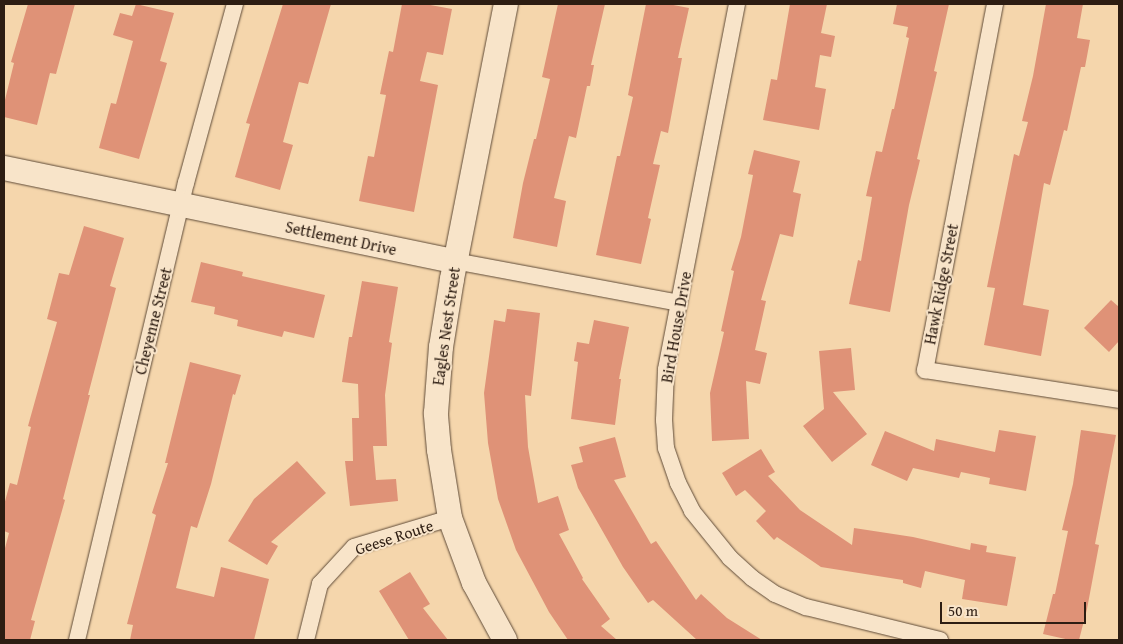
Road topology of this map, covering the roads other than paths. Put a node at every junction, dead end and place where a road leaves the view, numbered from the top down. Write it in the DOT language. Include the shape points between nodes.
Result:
graph roads {
  1 [pos="235,4"];
  2 [pos="506,4"];
  3 [pos="737,4"];
  4 [pos="995,4"];
  5 [pos="4,168"];
  6 [pos="181,205"];
  7 [pos="455,261"];
  8 [pos="679,303"];
  9 [pos="1119,400"];
  10 [pos="450,518"];
  11 [pos="78,640"];
  12 [pos="306,640"];
  13 [pos="505,640"];
  14 [pos="940,640"];
  1 -- 6 [label="street, Cheyenne Street"];
  2 -- 7 [label="street, Eagles Nest Street"];
  3 -- 8 [label="street, Bird House Drive"];
  4 -- 9 [label="street, Hawk Ridge Street" via="925,370"];
  5 -- 6 [label="street, Settlement Drive"];
  6 -- 7 [label="street, Settlement Drive"];
  6 -- 11 [label="street, Cheyenne Street"];
  7 -- 8 [label="street, Settlement Drive"];
  7 -- 10 [label="street, Eagles Nest Street" via="441,347 436,413"];
  8 -- 14 [label="street, Bird House Drive" via="666,370 666,448 678,483 707,533 752,578 788,601"];
  10 -- 12 [label="street, Geese Route" via="354,547 320,584"];
  10 -- 13 [label="street, Eagles Nest Street" via="474,583"];
}
